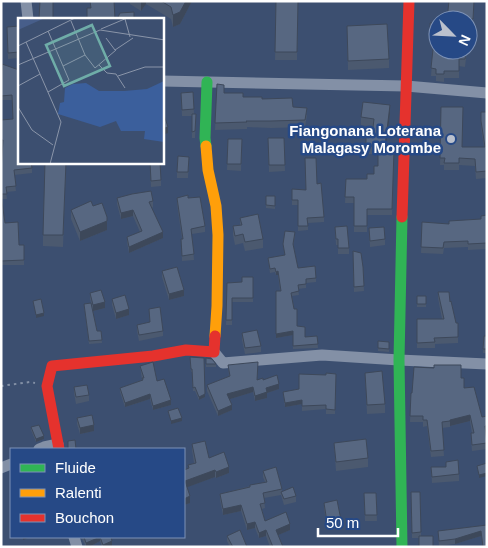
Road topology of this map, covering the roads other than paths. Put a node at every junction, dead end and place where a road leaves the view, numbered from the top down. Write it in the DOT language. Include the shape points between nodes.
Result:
graph roads {
  1 [pos="26,1"];
  2 [pos="409,1"];
  3 [pos="28,18"];
  4 [pos="164,81"];
  5 [pos="207,82"];
  6 [pos="406,86"];
  7 [pos="487,93"];
  8 [pos="214,352"];
  9 [pos="399,360"];
  10 [pos="487,364"];
  11 [pos="58,446"];
  12 [pos="42,448"];
  13 [pos="402,547"];
  1 -- 3 [label="street"];
  2 -- 6 [label="street"];
  4 -- 5 [label="street"];
  5 -- 6 [label="street"];
  5 -- 8 [label="street" via="206,146 218,235"];
  6 -- 7 [label="street"];
  6 -- 9 [label="street"];
  8 -- 9 [label="street" via="223,362 322,355"];
  8 -- 11 [label="street" via="186,350 52,366 47,386"];
  9 -- 10 [label="street"];
  9 -- 13 [label="street"];
  11 -- 12 [label="street"];
}
